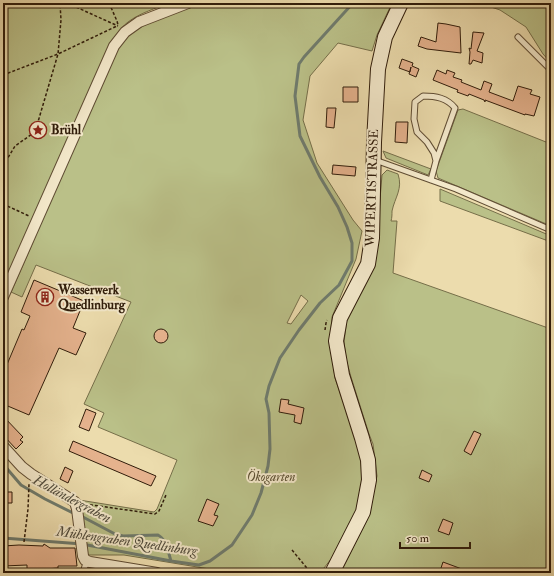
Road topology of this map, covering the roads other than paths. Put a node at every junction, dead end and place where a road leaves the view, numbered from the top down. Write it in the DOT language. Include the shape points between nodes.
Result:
graph roads {
  1 [pos="188,3"];
  2 [pos="401,3"];
  3 [pos="518,37"];
  4 [pos="551,70"];
  5 [pos="374,160"];
  6 [pos="436,161"];
  7 [pos="431,180"];
  8 [pos="551,230"];
  9 [pos="3,297"];
  10 [pos="3,446"];
  11 [pos="90,562"];
  12 [pos="83,573"];
  13 [pos="157,573"];
  14 [pos="332,573"];
  1 -- 9 [label="street" via="140,22 125,32 114,46"];
  2 -- 5 [label="street, WIPERTISTRASSE" via="385,37 378,69"];
  3 -- 4 [label="lane"];
  5 -- 7 [label="lane"];
  5 -- 14 [label="street, WIPERTISTRASSE" via="372,238 368,264 340,318 336,341 342,375 368,460 370,480 363,512"];
  6 -- 6 [label="lane" via="434,153 417,132 414,119 415,102 423,96 435,96 451,102 455,108"];
  6 -- 7 [label="lane"];
  7 -- 8 [label="lane"];
  10 -- 11 [label="street" via="22,467 75,502 83,558"];
  11 -- 12 [label="lane" via="85,566"];
  11 -- 13 [label="street"];
}
